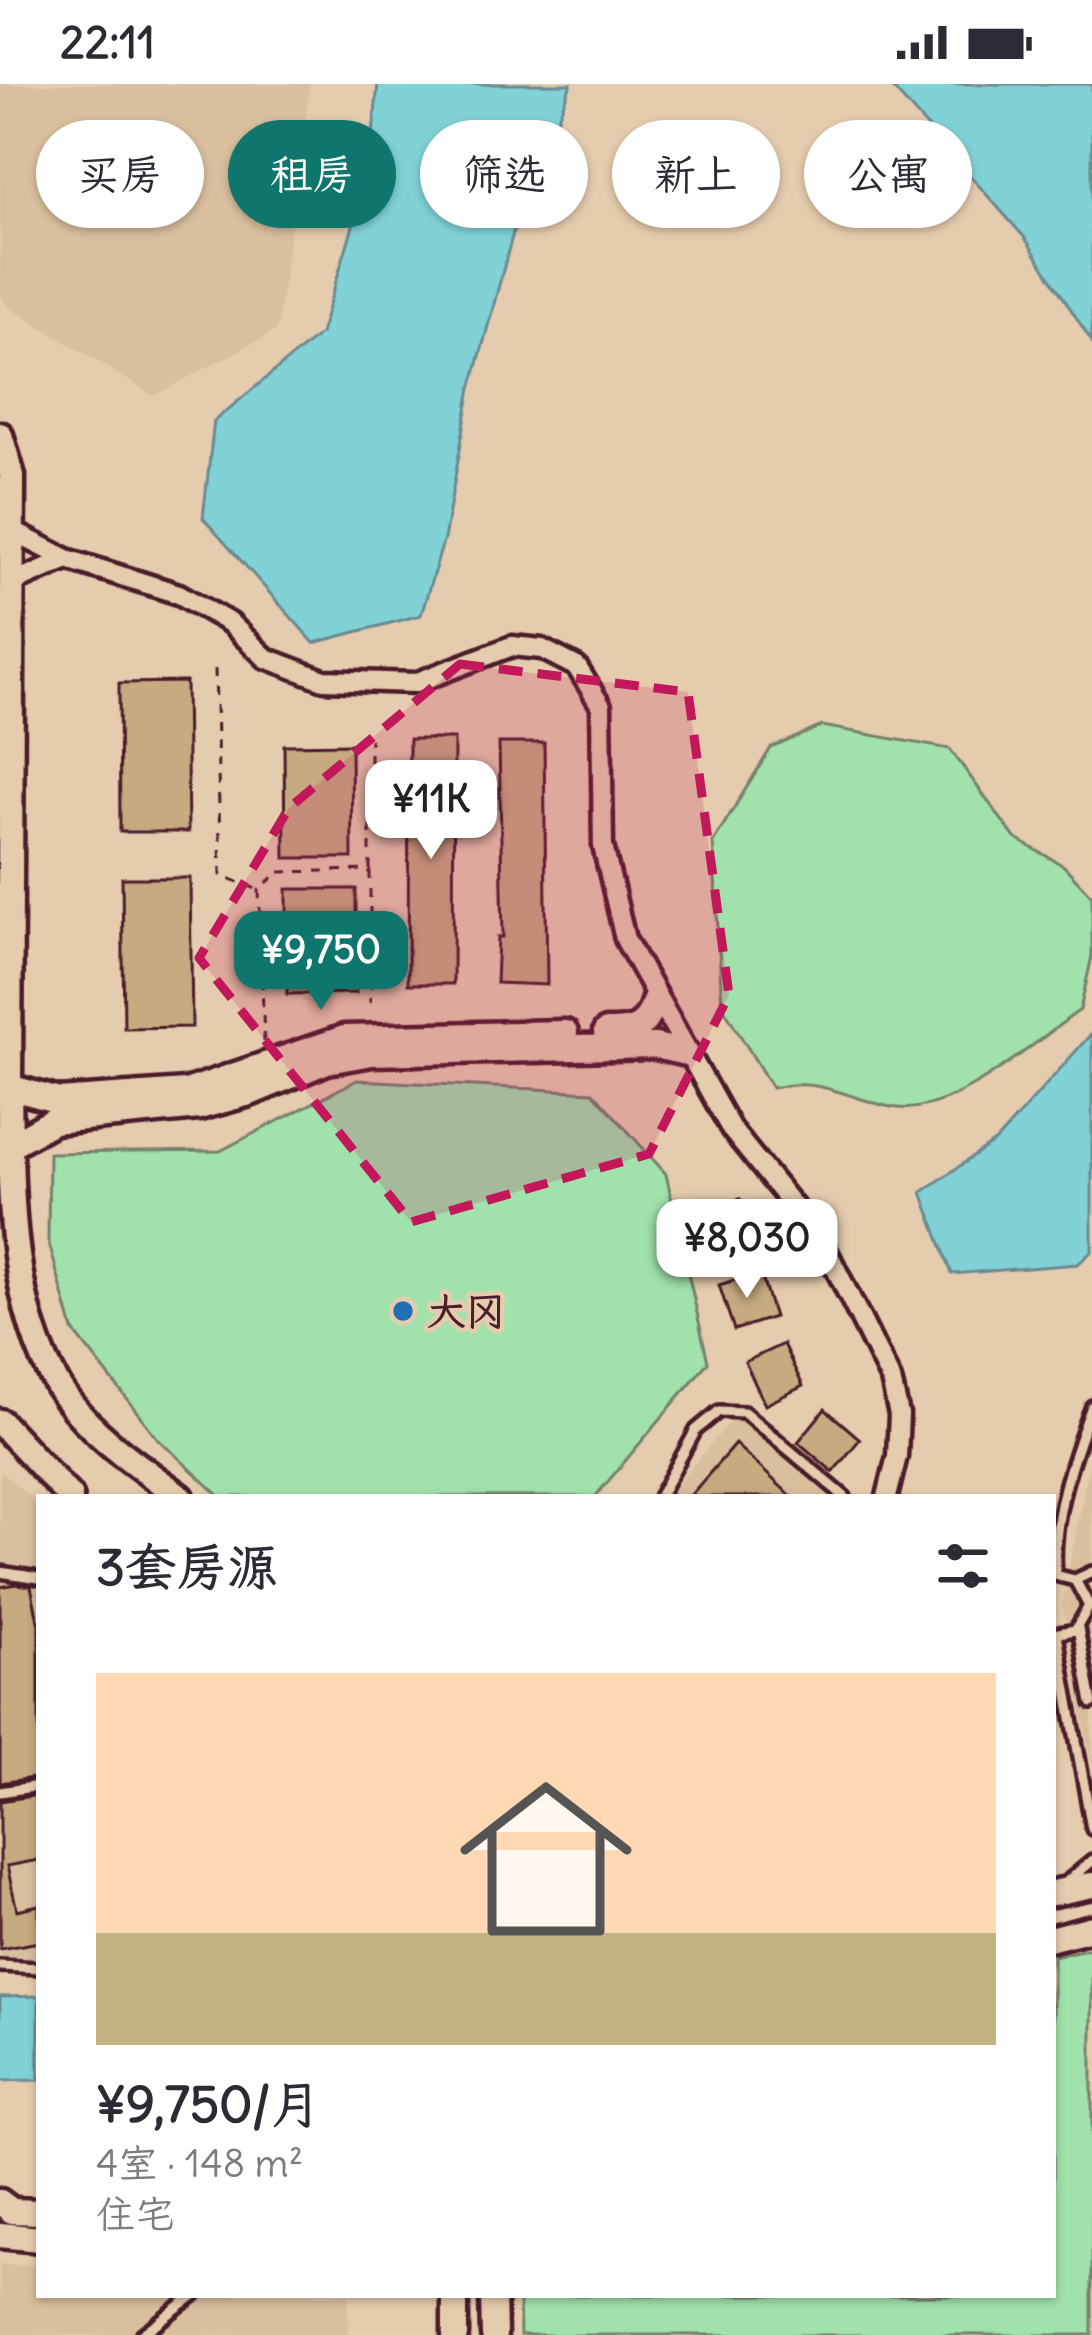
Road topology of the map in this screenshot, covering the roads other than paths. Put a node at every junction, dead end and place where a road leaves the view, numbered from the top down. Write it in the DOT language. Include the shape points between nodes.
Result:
graph roads {
  1 [pos="0,435"];
  2 [pos="12,531"];
  3 [pos="67,559"];
  4 [pos="12,584"];
  5 [pos="655,999"];
  6 [pos="686,1053"];
  7 [pos="4,1089"];
  8 [pos="5,1143"];
  9 [pos="1092,1406"];
  10 [pos="0,1423"];
  11 [pos="67,1494"];
  12 [pos="177,1494"];
  13 [pos="661,1494"];
  14 [pos="841,1494"];
  15 [pos="888,1494"];
  16 [pos="1056,1539"];
  17 [pos="0,1572"];
  18 [pos="1092,1572"];
  19 [pos="1056,1576"];
  20 [pos="36,1578"];
  21 [pos="1075,1580"];
  22 [pos="1078,1628"];
  23 [pos="1056,1635"];
  24 [pos="1056,1639"];
  25 [pos="1066,1684"];
  26 [pos="1056,1686"];
  27 [pos="1092,1703"];
  28 [pos="36,1786"];
  29 [pos="0,1792"];
  30 [pos="1092,1829"];
  31 [pos="1092,1861"];
  32 [pos="1092,1885"];
  33 [pos="1056,1890"];
  34 [pos="1056,1891"];
  35 [pos="1092,1928"];
  36 [pos="1056,1936"];
  37 [pos="0,1966"];
  38 [pos="36,1968"];
  39 [pos="0,2202"];
  40 [pos="36,2212"];
  41 [pos="0,2235"];
  42 [pos="36,2239"];
  43 [pos="190,2298"];
  44 [pos="455,2298"];
  45 [pos="493,2298"];
  46 [pos="141,2335"];
  47 [pos="454,2335"];
  48 [pos="494,2335"];
  1 -- 2 [label="street" via="12,476"];
  2 -- 3 [label="street"];
  2 -- 4 [label="street"];
  3 -- 4 [label="street"];
  3 -- 5 [label="street" via="179,594 230,622 266,658 324,680 415,683 512,646 542,649 577,667 601,706 603,846 612,897"];
  4 -- 7 [label="street"];
  5 -- 6 [label="street"];
  5 -- 7 [label="street" via="649,1021 634,1032 344,1038 186,1092 59,1101"];
  6 -- 8 [label="street" via="655,1046 372,1053 199,1107 53,1121"];
  6 -- 15 [label="street" via="731,1129 823,1244 891,1380 897,1456"];
  7 -- 8 [label="street"];
  8 -- 12 [label="street" via="24,1296 59,1387 123,1454"];
  9 -- 16 [label="lane"];
  10 -- 11 [label="street"];
  13 -- 14 [label="lane" via="696,1430 719,1412 744,1412"];
  17 -- 20 [label="lane"];
  18 -- 21 [label="lane"];
  19 -- 21 [label="lane"];
  21 -- 22 [label="lane" via="1089,1606"];
  22 -- 23 [label="lane"];
  22 -- 27 [label="lane"];
  24 -- 25 [label="lane"];
  25 -- 26 [label="lane"];
  25 -- 30 [label="lane"];
  28 -- 29 [label="lane"];
  31 -- 33 [label="lane"];
  32 -- 34 [label="street"];
  35 -- 36 [label="street"];
  37 -- 38 [label="lane"];
  39 -- 40 [label="street"];
  41 -- 42 [label="street"];
  43 -- 46 [label="lane"];
  44 -- 47 [label="street"];
  45 -- 48 [label="street"];
}
